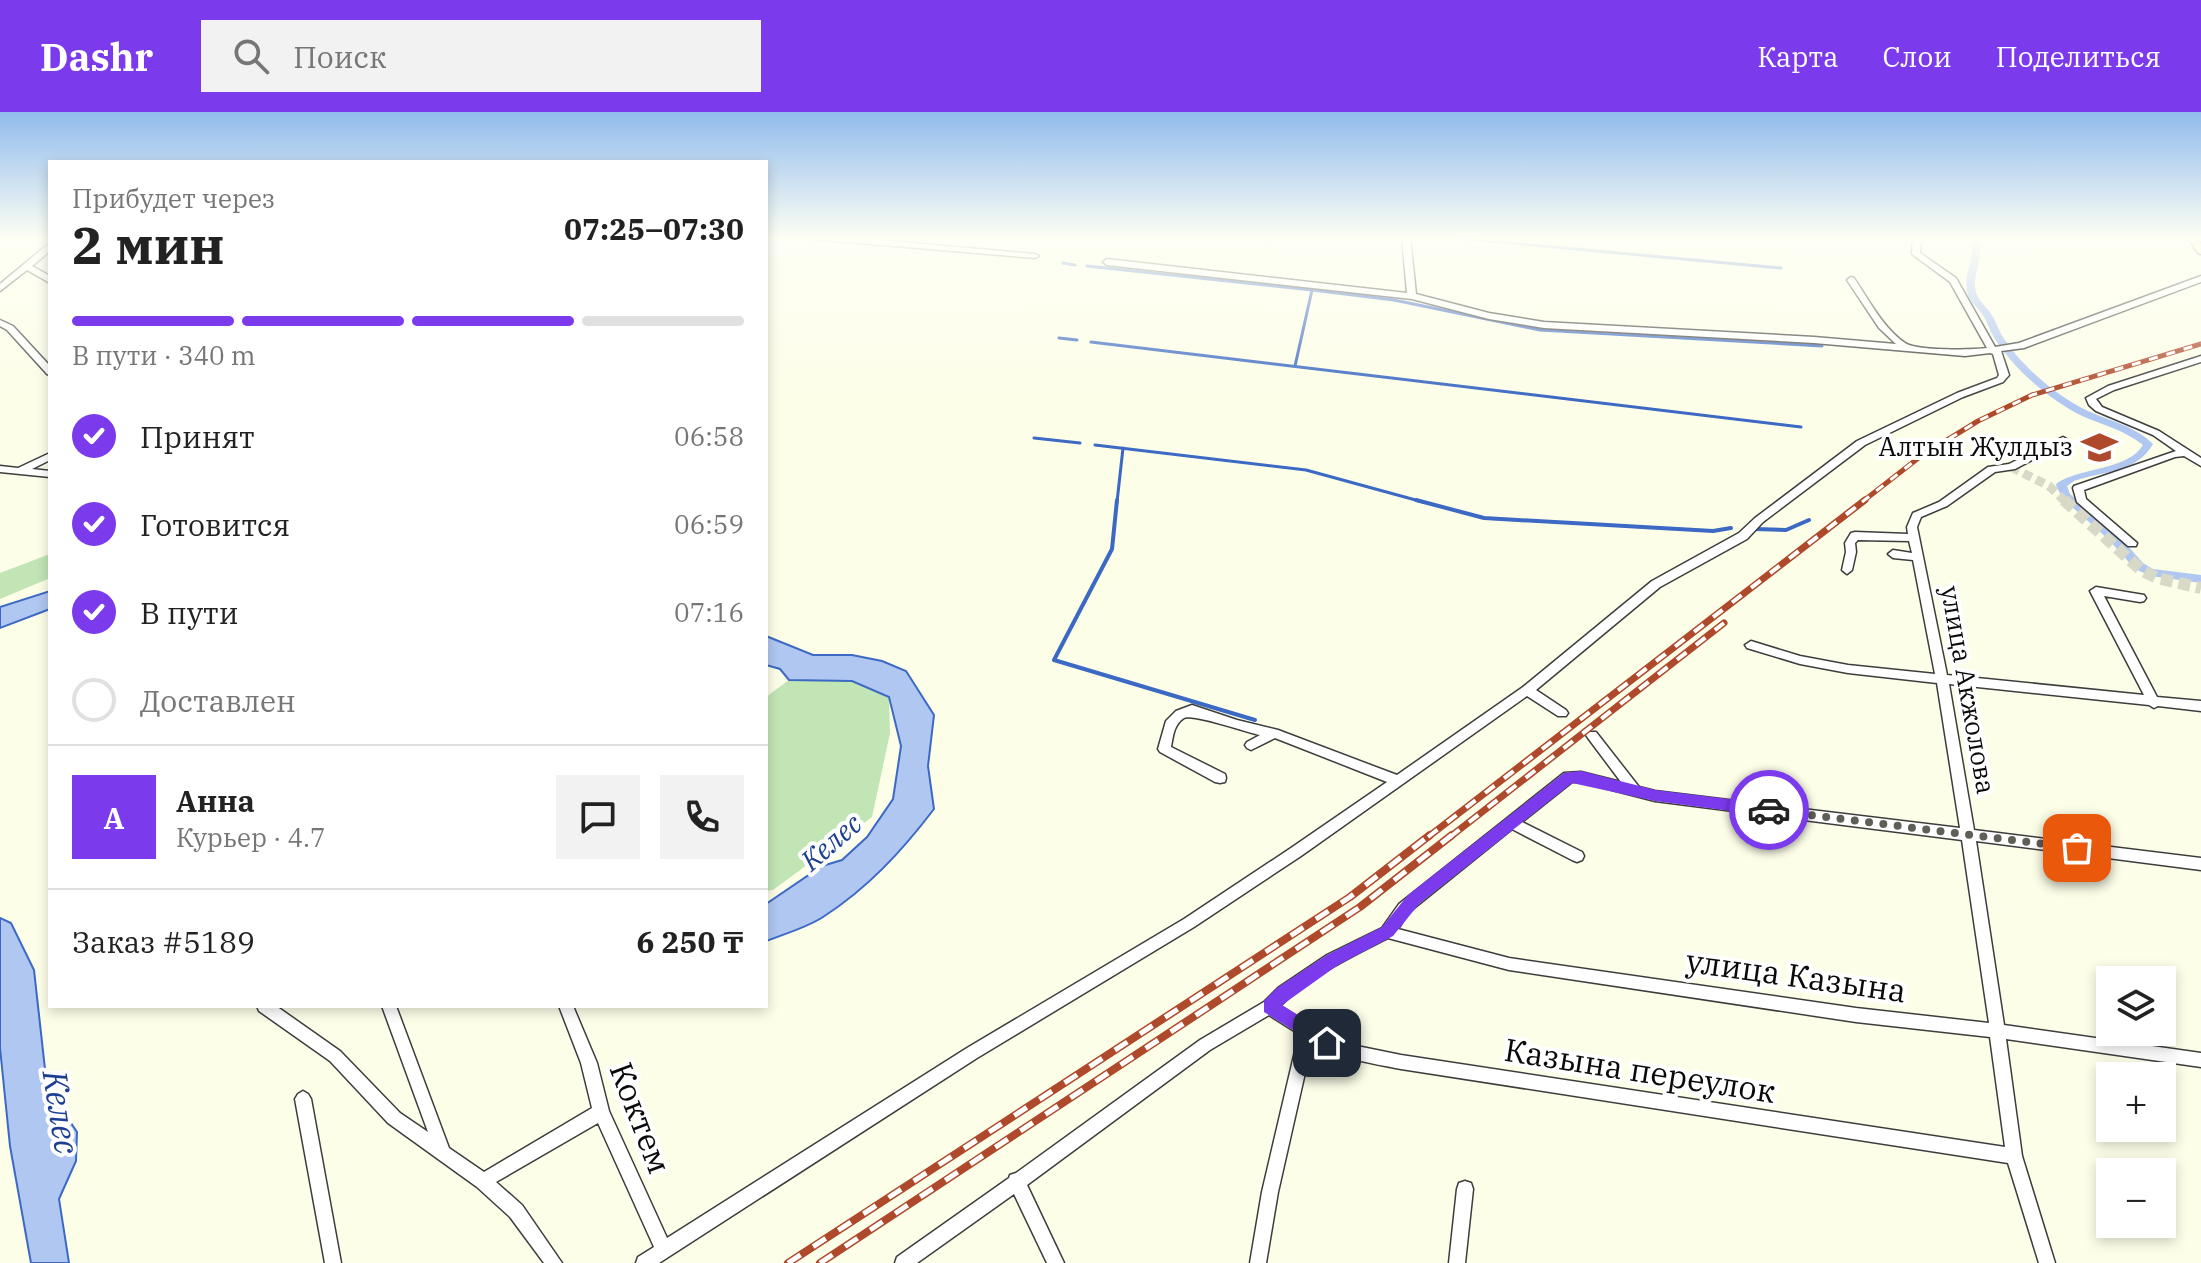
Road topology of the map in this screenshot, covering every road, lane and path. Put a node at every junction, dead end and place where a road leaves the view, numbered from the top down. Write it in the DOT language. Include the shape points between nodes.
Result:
graph roads {
  1 [pos="1365,291"];
  2 [pos="1411,291"];
  3 [pos="1858,291"];
  4 [pos="1960,291"];
  5 [pos="2170,291"];
  6 [pos="1412,296"];
  7 [pos="0,323"];
  8 [pos="1905,348"];
  9 [pos="1998,350"];
  10 [pos="2201,359"];
  11 [pos="48,370"];
  12 [pos="2063,440"];
  13 [pos="2188,453"];
  14 [pos="48,457"];
  15 [pos="2201,463"];
  16 [pos="0,469"];
  17 [pos="21,470"];
  18 [pos="48,474"];
  19 [pos="1913,538"];
  20 [pos="2132,543"];
  21 [pos="1893,554"];
  22 [pos="1917,557"];
  23 [pos="1847,570"];
  24 [pos="2140,598"];
  25 [pos="1751,645"];
  26 [pos="1942,679"];
  27 [pos="1527,690"];
  28 [pos="2154,703"];
  29 [pos="2201,706"];
  30 [pos="1562,713"];
  31 [pos="1274,733"];
  32 [pos="1592,735"];
  33 [pos="1251,745"];
  34 [pos="1220,778"];
  35 [pos="1399,781"];
  36 [pos="1636,792"];
  37 [pos="1512,823"];
  38 [pos="1967,835"];
  39 [pos="1577,856"];
  40 [pos="2201,864"];
  41 [pos="1387,932"];
  42 [pos="1269,1007"];
  43 [pos="267,1008"];
  44 [pos="390,1008"];
  45 [pos="567,1008"];
  46 [pos="1307,1031"];
  47 [pos="2000,1031"];
  48 [pos="2201,1060"];
  49 [pos="303,1099"];
  50 [pos="601,1112"];
  51 [pos="443,1152"];
  52 [pos="2014,1156"];
  53 [pos="483,1181"];
  54 [pos="1016,1181"];
  55 [pos="1465,1189"];
  56 [pos="664,1250"];
  57 [pos="333,1263"];
  58 [pos="554,1263"];
  59 [pos="644,1263"];
  60 [pos="903,1263"];
  61 [pos="1056,1263"];
  62 [pos="1258,1263"];
  63 [pos="1457,1263"];
  64 [pos="2047,1263"];
  1 -- 6 [label="street"];
  2 -- 6 [label="street"];
  3 -- 8 [label="street"];
  4 -- 9 [label="street"];
  5 -- 9 [label="street"];
  6 -- 8 [label="street" via="1544,325"];
  7 -- 11 [label="street"];
  8 -- 9 [label="street"];
  9 -- 27 [label="street" via="2004,375 2000,380 1861,443 1743,536 1656,584"];
  10 -- 13 [label="street" via="2100,392 2091,402"];
  12 -- 19 [label="street" via="2011,467 1992,469 1943,504 1917,515"];
  13 -- 15 [label="street"];
  13 -- 20 [label="street" via="2078,488 2081,500"];
  14 -- 17 [label="street"];
  16 -- 17 [label="street"];
  17 -- 18 [label="street"];
  19 -- 22 [label="street, улица Акжолова"];
  19 -- 23 [label="street" via="1855,536"];
  21 -- 22 [label="street"];
  22 -- 26 [label="street, улица Акжолова"];
  24 -- 28 [label="street" via="2096,591"];
  25 -- 26 [label="street" via="1820,665"];
  26 -- 28 [label="street"];
  26 -- 38 [label="street, улица Акжолова"];
  27 -- 30 [label="street"];
  27 -- 35 [label="street"];
  28 -- 29 [label="street"];
  31 -- 33 [label="street"];
  31 -- 34 [label="street" via="1192,710 1180,714 1170,724 1164,749"];
  31 -- 35 [label="street"];
  32 -- 36 [label="street"];
  35 -- 56 [label="street" via="1189,923 972,1053"];
  36 -- 37 [label="street" via="1569,777"];
  36 -- 38 [label="street"];
  37 -- 39 [label="street"];
  37 -- 41 [label="street" via="1404,908"];
  38 -- 40 [label="street"];
  38 -- 47 [label="street, улица Акжолова"];
  41 -- 42 [label="street" via="1332,960"];
  41 -- 47 [label="street, улица Казына" via="1509,964"];
  42 -- 46 [label="street, Казына переулок"];
  42 -- 54 [label="street" via="1205,1045"];
  43 -- 51 [label="street" via="335,1056 394,1118"];
  44 -- 51 [label="street"];
  45 -- 50 [label="street, Коктем"];
  46 -- 52 [label="street, Казына переулок" via="1352,1052 1401,1062"];
  46 -- 62 [label="street"];
  47 -- 48 [label="street, улица Казына"];
  47 -- 52 [label="street, улица Акжолова"];
  49 -- 57 [label="street"];
  50 -- 53 [label="street"];
  50 -- 56 [label="street, Коктем"];
  51 -- 53 [label="street"];
  52 -- 64 [label="street, улица Акжолова"];
  53 -- 58 [label="street" via="516,1211"];
  54 -- 60 [label="street"];
  54 -- 61 [label="street"];
  55 -- 63 [label="street"];
  56 -- 59 [label="street"];
}
